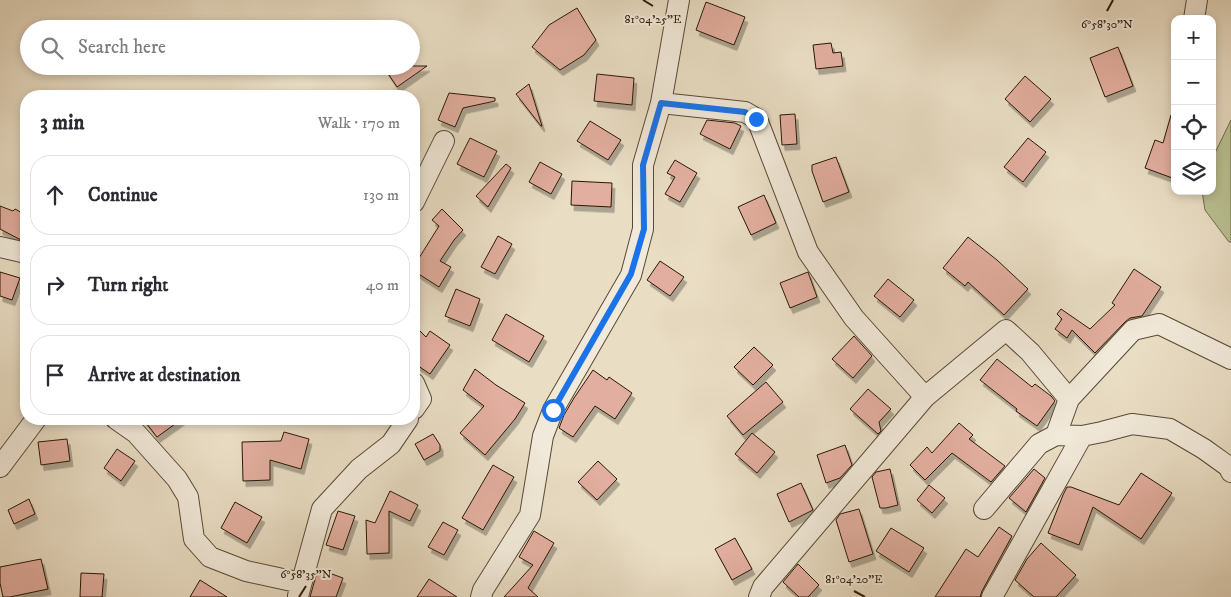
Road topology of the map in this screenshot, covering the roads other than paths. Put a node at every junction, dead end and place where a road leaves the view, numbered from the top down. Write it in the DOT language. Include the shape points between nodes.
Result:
graph roads {
  1 [pos="679,0"];
  2 [pos="1197,0"];
  3 [pos="1195,15"];
  4 [pos="661,103"];
  5 [pos="444,141"];
  6 [pos="420,190"];
  7 [pos="0,247"];
  8 [pos="20,252"];
  9 [pos="1231,359"];
  10 [pos="926,396"];
  11 [pos="1069,399"];
  12 [pos="32,425"];
  13 [pos="125,425"];
  14 [pos="404,425"];
  15 [pos="1056,436"];
  16 [pos="1082,436"];
  17 [pos="0,467"];
  18 [pos="1231,472"];
  19 [pos="984,509"];
  20 [pos="299,590"];
  21 [pos="481,597"];
  22 [pos="759,597"];
  23 [pos="992,597"];
  1 -- 4 [label="street"];
  2 -- 3 [label="street"];
  4 -- 10 [label="street" via="745,112 756,119 808,252 854,318"];
  4 -- 21 [label="street" via="643,165 644,229 631,274 553,410 543,436 530,515"];
  5 -- 6 [label="street"];
  7 -- 8 [label="street"];
  9 -- 11 [label="street" via="1159,324 1133,330"];
  10 -- 11 [label="street" via="1006,330 1030,352"];
  10 -- 22 [label="street" via="763,587"];
  11 -- 15 [label="street"];
  12 -- 17 [label="street"];
  13 -- 20 [label="street" via="136,433 177,479 188,497 194,538 210,557"];
  14 -- 20 [label="street" via="391,444 359,469 322,509"];
  15 -- 16 [label="street"];
  15 -- 19 [label="street" via="1039,444"];
  16 -- 18 [label="street" via="1132,424 1170,429 1204,449 1229,467"];
  16 -- 23 [label="street"];
}
